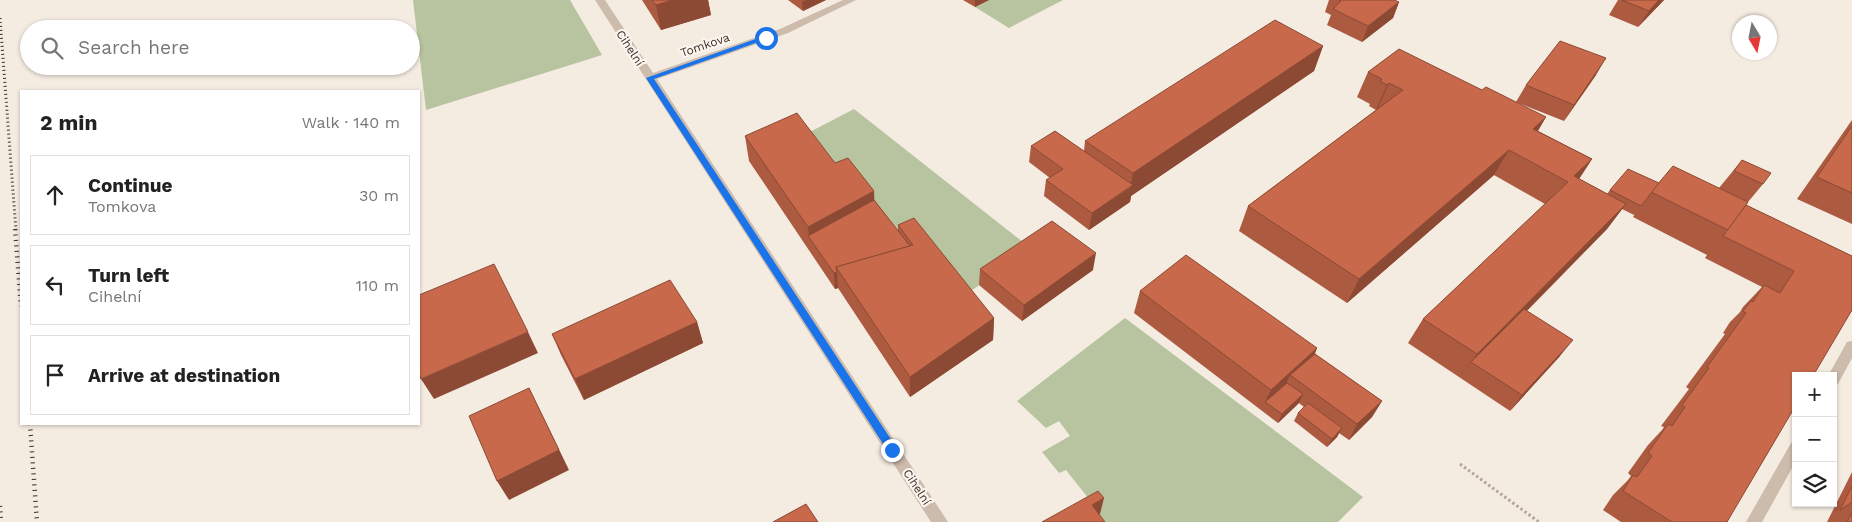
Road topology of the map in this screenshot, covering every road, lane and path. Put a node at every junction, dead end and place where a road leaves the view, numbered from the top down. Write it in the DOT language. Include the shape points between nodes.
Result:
graph roads {
  1 [pos="600,0"];
  2 [pos="851,0"];
  3 [pos="650,78"];
  4 [pos="1852,346"];
  5 [pos="1837,373"];
  6 [pos="1792,454"];
  7 [pos="1460,464"];
  8 [pos="940,522"];
  9 [pos="1539,522"];
  10 [pos="1754,522"];
  1 -- 3 [label="street, Cihelní"];
  2 -- 3 [label="street, Tomkova" via="784,31"];
  3 -- 8 [label="street, Cihelní"];
  4 -- 5 [label="street"];
  6 -- 10 [label="street"];
  7 -- 9 [label="path"];
}
